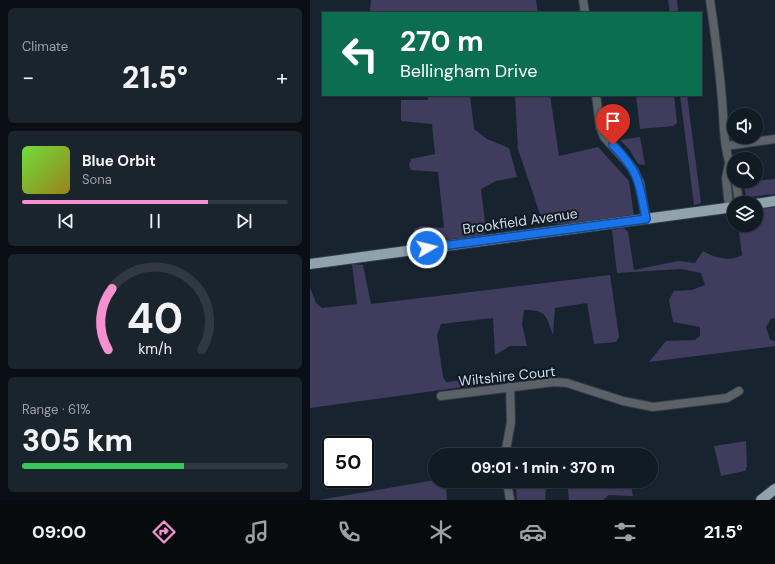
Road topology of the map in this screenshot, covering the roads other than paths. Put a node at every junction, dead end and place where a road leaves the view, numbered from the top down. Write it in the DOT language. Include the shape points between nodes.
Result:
graph roads {
  1 [pos="583,0"];
  2 [pos="710,0"];
  3 [pos="585,12"];
  4 [pos="596,96"];
  5 [pos="775,139"];
  6 [pos="726,146"];
  7 [pos="727,152"];
  8 [pos="775,202"];
  9 [pos="763,203"];
  10 [pos="727,208"];
  11 [pos="646,219"];
  12 [pos="310,264"];
  13 [pos="510,387"];
  14 [pos="739,391"];
  15 [pos="441,396"];
  16 [pos="506,448"];
  17 [pos="508,488"];
  18 [pos="775,489"];
  19 [pos="510,500"];
  20 [pos="761,500"];
  1 -- 3 [label="street"];
  2 -- 6 [label="street"];
  4 -- 11 [label="street" via="600,127 604,137 634,170 640,183"];
  5 -- 6 [label="street"];
  6 -- 7 [label="street"];
  8 -- 9 [label="main road"];
  10 -- 11 [label="main road, Brookfield Avenue"];
  11 -- 12 [label="main road, Brookfield Avenue"];
  13 -- 14 [label="street, Wiltshire Court" via="538,383 567,383 623,401 653,407 727,398"];
  13 -- 15 [label="street, Wiltshire Court"];
  13 -- 16 [label="street" via="511,422"];
  17 -- 19 [label="street"];
  18 -- 20 [label="main road"];
}
